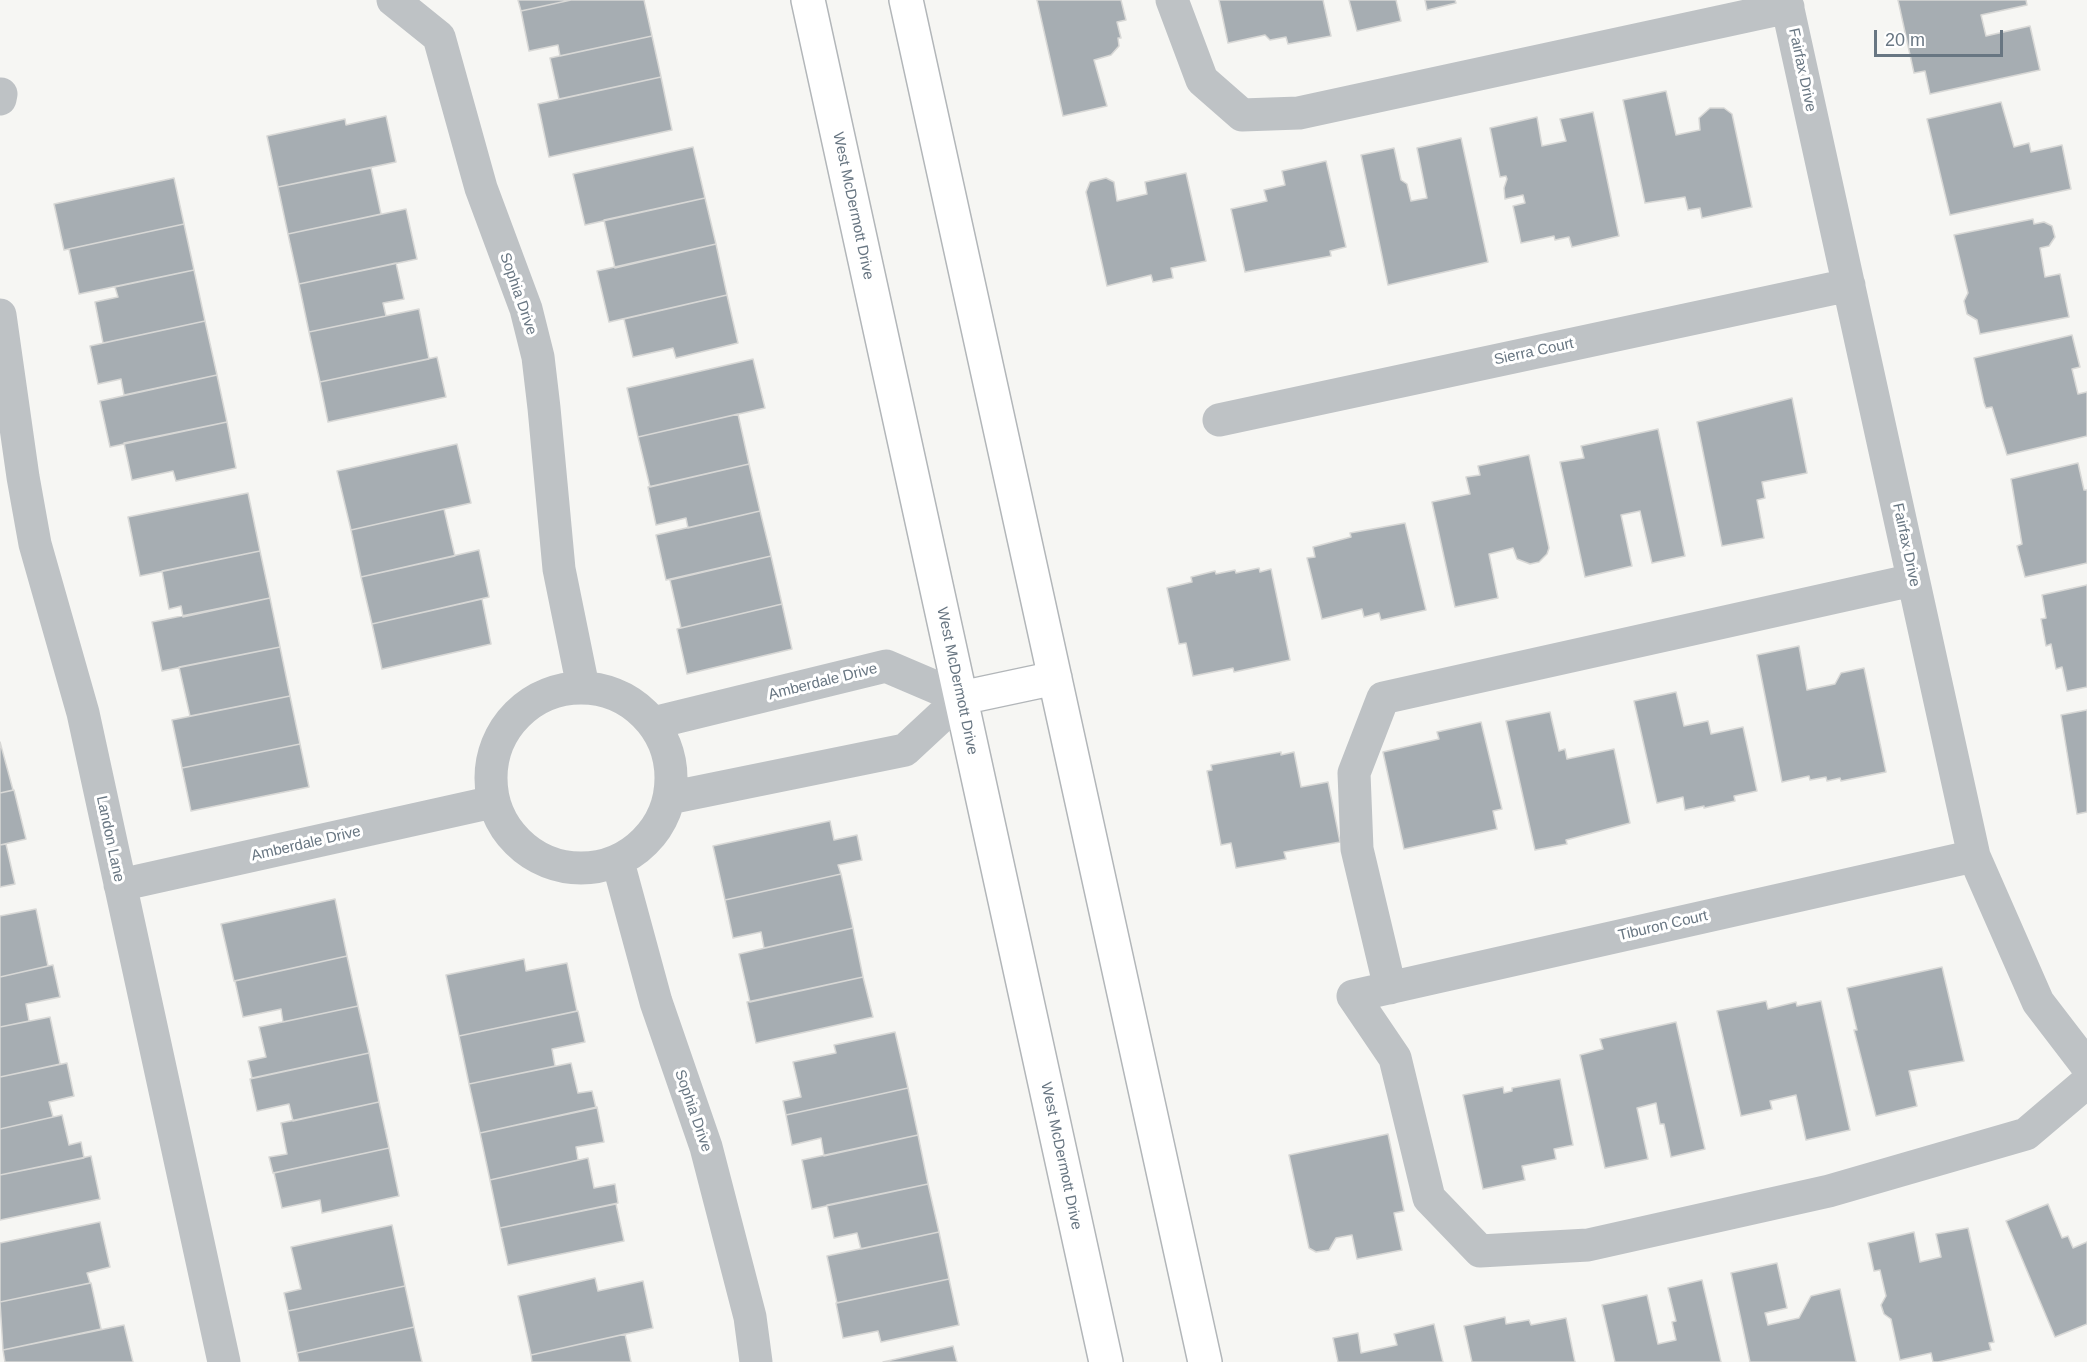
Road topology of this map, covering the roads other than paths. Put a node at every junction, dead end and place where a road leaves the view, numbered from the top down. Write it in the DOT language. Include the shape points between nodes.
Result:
graph roads {
  1 [pos="393,0"];
  2 [pos="807,0"];
  3 [pos="906,0"];
  4 [pos="1172,0"];
  5 [pos="1787,3"];
  6 [pos="1849,285"];
  7 [pos="0,315"];
  8 [pos="1220,420"];
  9 [pos="1914,580"];
  10 [pos="1055,678"];
  11 [pos="583,687"];
  12 [pos="961,698"];
  13 [pos="653,723"];
  14 [pos="669,798"];
  15 [pos="493,802"];
  16 [pos="1974,856"];
  17 [pos="618,862"];
  18 [pos="120,885"];
  19 [pos="1390,988"];
  20 [pos="2087,1066"];
  21 [pos="2087,1083"];
  22 [pos="224,1362"];
  23 [pos="756,1362"];
  24 [pos="1106,1362"];
  25 [pos="1205,1362"];
  1 -- 11 [label="street, Sophia Drive" via="439,37 481,188 526,309 544,408 559,569"];
  2 -- 12 [label="main road, West McDermott Drive"];
  3 -- 10 [label="main road"];
  4 -- 5 [label="street" via="1202,80 1242,115 1299,113"];
  5 -- 6 [label="street, Fairfax Drive"];
  6 -- 8 [label="street, Sierra Court"];
  6 -- 9 [label="street, Fairfax Drive"];
  7 -- 18 [label="street, Landon Lane" via="35,544 83,712"];
  9 -- 16 [label="street, Fairfax Drive"];
  9 -- 19 [label="street" via="1383,698 1354,773 1357,849"];
  10 -- 12 [label="main road"];
  10 -- 25 [label="main road"];
  11 -- 13 [label="street" via="605,690 631,703"];
  11 -- 15 [label="street" via="552,692 514,716 492,756"];
  12 -- 13 [label="street, Amberdale Drive" via="886,666"];
  12 -- 14 [label="street" via="905,750"];
  12 -- 24 [label="main road, West McDermott Drive"];
  13 -- 14 [label="street" via="666,746 672,772"];
  14 -- 17 [label="street" via="660,825 641,847"];
  15 -- 17 [label="street" via="506,831 528,853 556,867 587,869"];
  15 -- 18 [label="street, Amberdale Drive"];
  16 -- 19 [label="street, Tiburon Court"];
  16 -- 20 [label="street, Fairfax Drive" via="2038,1002"];
  17 -- 23 [label="street, Sophia Drive" via="656,1002 706,1147 750,1317"];
  18 -- 22 [label="street, Landon Lane"];
  19 -- 21 [label="street, Tiburon Court" via="1353,996 1395,1058 1429,1198 1480,1251 1588,1245 1829,1191 2026,1134"];
}
